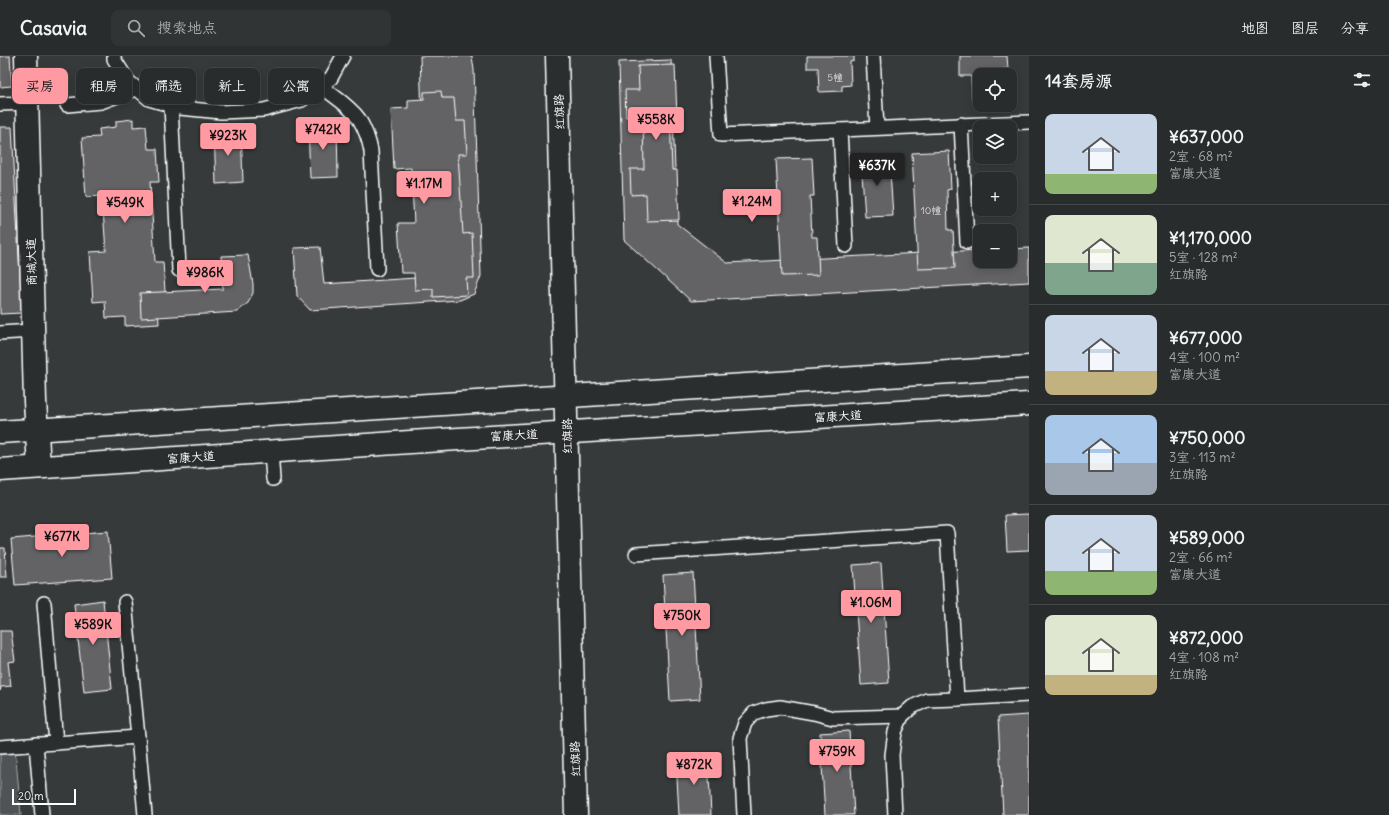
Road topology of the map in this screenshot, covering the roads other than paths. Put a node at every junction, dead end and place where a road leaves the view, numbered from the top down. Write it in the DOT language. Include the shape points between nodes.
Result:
graph roads {
  1 [pos="26,56"];
  2 [pos="114,56"];
  3 [pos="343,56"];
  4 [pos="557,56"];
  5 [pos="716,56"];
  6 [pos="873,56"];
  7 [pos="27,68"];
  8 [pos="324,83"];
  9 [pos="324,88"];
  10 [pos="136,89"];
  11 [pos="0,104"];
  12 [pos="12,104"];
  13 [pos="28,104"];
  14 [pos="287,104"];
  15 [pos="67,105"];
  16 [pos="171,106"];
  17 [pos="1029,122"];
  18 [pos="961,124"];
  19 [pos="877,128"];
  20 [pos="840,130"];
  21 [pos="968,242"];
  22 [pos="846,246"];
  23 [pos="377,269"];
  24 [pos="179,270"];
  25 [pos="33,331"];
  26 [pos="0,333"];
  27 [pos="1029,367"];
  28 [pos="566,396"];
  29 [pos="1029,404"];
  30 [pos="36,430"];
  31 [pos="0,432"];
  32 [pos="566,432"];
  33 [pos="271,451"];
  34 [pos="39,467"];
  35 [pos="0,470"];
  36 [pos="273,479"];
  37 [pos="636,554"];
  38 [pos="125,602"];
  39 [pos="44,603"];
  40 [pos="1029,695"];
  41 [pos="957,699"];
  42 [pos="902,716"];
  43 [pos="138,737"];
  44 [pos="56,743"];
  45 [pos="36,744"];
  46 [pos="0,747"];
  47 [pos="42,815"];
  48 [pos="145,815"];
  49 [pos="576,815"];
  50 [pos="744,815"];
  51 [pos="895,815"];
  1 -- 7 [label="street, 商城大道"];
  2 -- 10 [label="lane" via="128,82"];
  3 -- 8 [label="lane"];
  4 -- 28 [label="street, 红旗路"];
  5 -- 20 [label="lane" via="721,135"];
  6 -- 19 [label="lane"];
  9 -- 23 [label="lane" via="359,119 368,137"];
  10 -- 15 [label="lane" via="101,102"];
  10 -- 16 [label="lane" via="149,99"];
  11 -- 12 [label="lane"];
  13 -- 25 [label="street, 商城大道"];
  14 -- 16 [label="lane" via="264,110 221,112"];
  16 -- 24 [label="lane"];
  17 -- 18 [label="lane"];
  18 -- 19 [label="lane"];
  18 -- 21 [label="lane"];
  19 -- 20 [label="lane"];
  20 -- 22 [label="lane"];
  25 -- 26 [label="lane"];
  25 -- 30 [label="street, 商城大道"];
  27 -- 28 [label="street"];
  28 -- 30 [label="street"];
  28 -- 32 [label="street, 红旗路"];
  29 -- 32 [label="street, 富康大道"];
  30 -- 31 [label="street"];
  30 -- 34 [label="street, 商城大道"];
  32 -- 33 [label="street, 富康大道"];
  32 -- 49 [label="street, 红旗路"];
  33 -- 34 [label="street, 富康大道"];
  33 -- 36 [label="lane"];
  34 -- 35 [label="street, 富康大道"];
  37 -- 41 [label="lane" via="947,533"];
  38 -- 43 [label="lane"];
  39 -- 44 [label="lane"];
  40 -- 41 [label="lane"];
  41 -- 42 [label="lane" via="927,700 912,707"];
  42 -- 50 [label="lane" via="833,718 780,707 754,713 745,723 740,738"];
  42 -- 51 [label="lane" via="895,732 892,755"];
  43 -- 44 [label="lane"];
  43 -- 48 [label="lane"];
  44 -- 45 [label="lane"];
  45 -- 46 [label="lane"];
  45 -- 47 [label="lane"];
}
